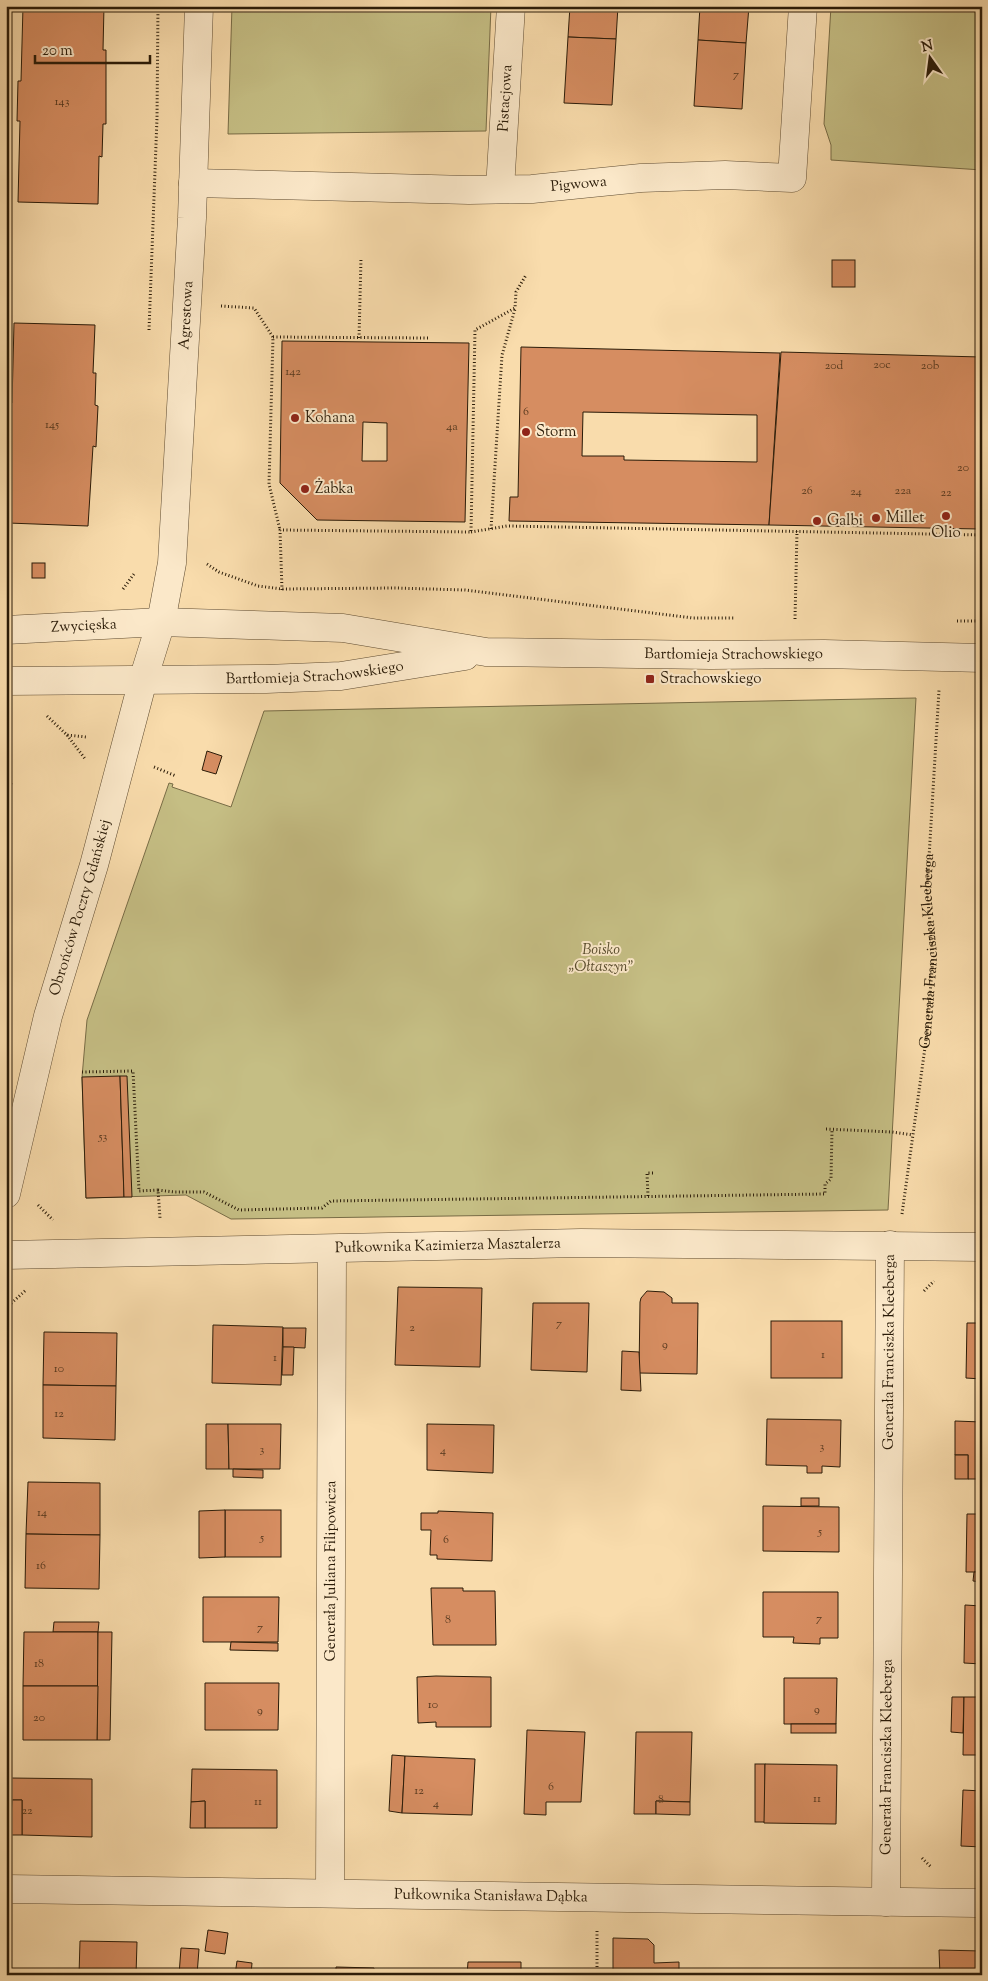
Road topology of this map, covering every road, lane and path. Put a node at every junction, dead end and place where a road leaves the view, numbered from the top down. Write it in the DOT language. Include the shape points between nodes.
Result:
graph roads {
  1 [pos="158,6"];
  2 [pos="199,6"];
  3 [pos="511,6"];
  4 [pos="803,6"];
  5 [pos="193,183"];
  6 [pos="500,189"];
  7 [pos="361,258"];
  8 [pos="526,275"];
  9 [pos="219,306"];
  10 [pos="515,308"];
  11 [pos="148,335"];
  12 [pos="273,337"];
  13 [pos="359,338"];
  14 [pos="428,338"];
  15 [pos="491,528"];
  16 [pos="280,530"];
  17 [pos="797,531"];
  18 [pos="471,532"];
  19 [pos="982,534"];
  20 [pos="206,563"];
  21 [pos="282,589"];
  22 [pos="283,598"];
  23 [pos="740,618"];
  24 [pos="785,619"];
  25 [pos="795,619"];
  26 [pos="804,619"];
  27 [pos="952,620"];
  28 [pos="982,621"];
  29 [pos="161,622"];
  30 [pos="6,630"];
  31 [pos="486,652"];
  32 [pos="942,657"];
  33 [pos="982,658"];
  34 [pos="143,680"];
  35 [pos="6,681"];
  36 [pos="45,714"];
  37 [pos="86,737"];
  38 [pos="153,767"];
  39 [pos="176,776"];
  40 [pos="82,1072"];
  41 [pos="826,1129"];
  42 [pos="832,1130"];
  43 [pos="913,1135"];
  44 [pos="654,1173"];
  45 [pos="158,1190"];
  46 [pos="6,1194"];
  47 [pos="648,1196"];
  48 [pos="890,1245"];
  49 [pos="982,1247"];
  50 [pos="332,1249"];
  51 [pos="162,1252"];
  52 [pos="6,1255"];
  53 [pos="29,1288"];
  54 [pos="6,1308"];
  55 [pos="6,1889"];
  56 [pos="330,1893"];
  57 [pos="886,1902"];
  58 [pos="976,1903"];
  1 -- 11 [label="path"];
  2 -- 5 [label="street, Agrestowa"];
  3 -- 6 [label="street, Pistacjowa"];
  4 -- 6 [label="street, Pigwowa" via="792,178 725,175 642,178"];
  5 -- 6 [label="street, Pigwowa"];
  5 -- 29 [label="street, Agrestowa" via="173,550"];
  7 -- 13 [label="path"];
  8 -- 10 [label="path" via="516,292"];
  9 -- 12 [label="path" via="254,308"];
  10 -- 15 [label="path" via="502,355"];
  10 -- 18 [label="path" via="475,330"];
  12 -- 13 [label="path"];
  12 -- 16 [label="path" via="269,484"];
  13 -- 14 [label="path"];
  15 -- 17 [label="path"];
  15 -- 18 [label="path"];
  16 -- 18 [label="path"];
  16 -- 21 [label="path"];
  17 -- 19 [label="path"];
  17 -- 25 [label="path"];
  20 -- 21 [label="path" via="218,572 258,586"];
  21 -- 22 [label="path"];
  21 -- 23 [label="path" via="465,590 694,618"];
  24 -- 25 [label="path"];
  25 -- 26 [label="path"];
  27 -- 28 [label="path"];
  29 -- 30 [label="street, Zwycięska"];
  29 -- 31 [label="street, Bartłomieja Strachowskiego" via="343,628"];
  29 -- 34 [label="street, Obrońców Poczty Gdańskiej"];
  31 -- 32 [label="street, Bartłomieja Strachowskiego"];
  31 -- 34 [label="street, Bartłomieja Strachowskiego" via="341,676"];
  32 -- 33 [label="street, Bartłomieja Strachowskiego"];
  32 -- 43 [label="path, Generała Franciszka Kleeberga" via="927,891 933,957"];
  34 -- 35 [label="street"];
  34 -- 46 [label="street, Obrońców Poczty Gdańskiej" via="94,866 48,1016"];
  36 -- 37 [label="path" via="67,736"];
  38 -- 39 [label="path"];
  40 -- 45 [label="path" via="133,1071 139,1191"];
  41 -- 42 [label="path"];
  42 -- 43 [label="path"];
  42 -- 47 [label="path" via="832,1179 825,1184 825,1194"];
  43 -- 48 [label="path, Generała Franciszka Kleeberga" via="902,1214"];
  44 -- 47 [label="path" via="646,1172"];
  45 -- 47 [label="path" via="204,1192 239,1210 322,1208 331,1201"];
  45 -- 51 [label="path"];
  48 -- 49 [label="street, Pułkownika Kazimierza Masztalerza"];
  48 -- 50 [label="street, Pułkownika Kazimierza Masztalerza" via="581,1243"];
  48 -- 57 [label="street, Generała Franciszka Kleeberga"];
  50 -- 51 [label="street, Pułkownika Kazimierza Masztalerza"];
  50 -- 56 [label="street, Generała Juliana Filipowicza"];
  51 -- 52 [label="street, Pułkownika Kazimierza Masztalerza"];
  53 -- 54 [label="path"];
  55 -- 56 [label="street, Pułkownika Stanisława Dąbka"];
  56 -- 57 [label="street, Pułkownika Stanisława Dąbka"];
  57 -- 58 [label="street, Pułkownika Stanisława Dąbka"];
}
